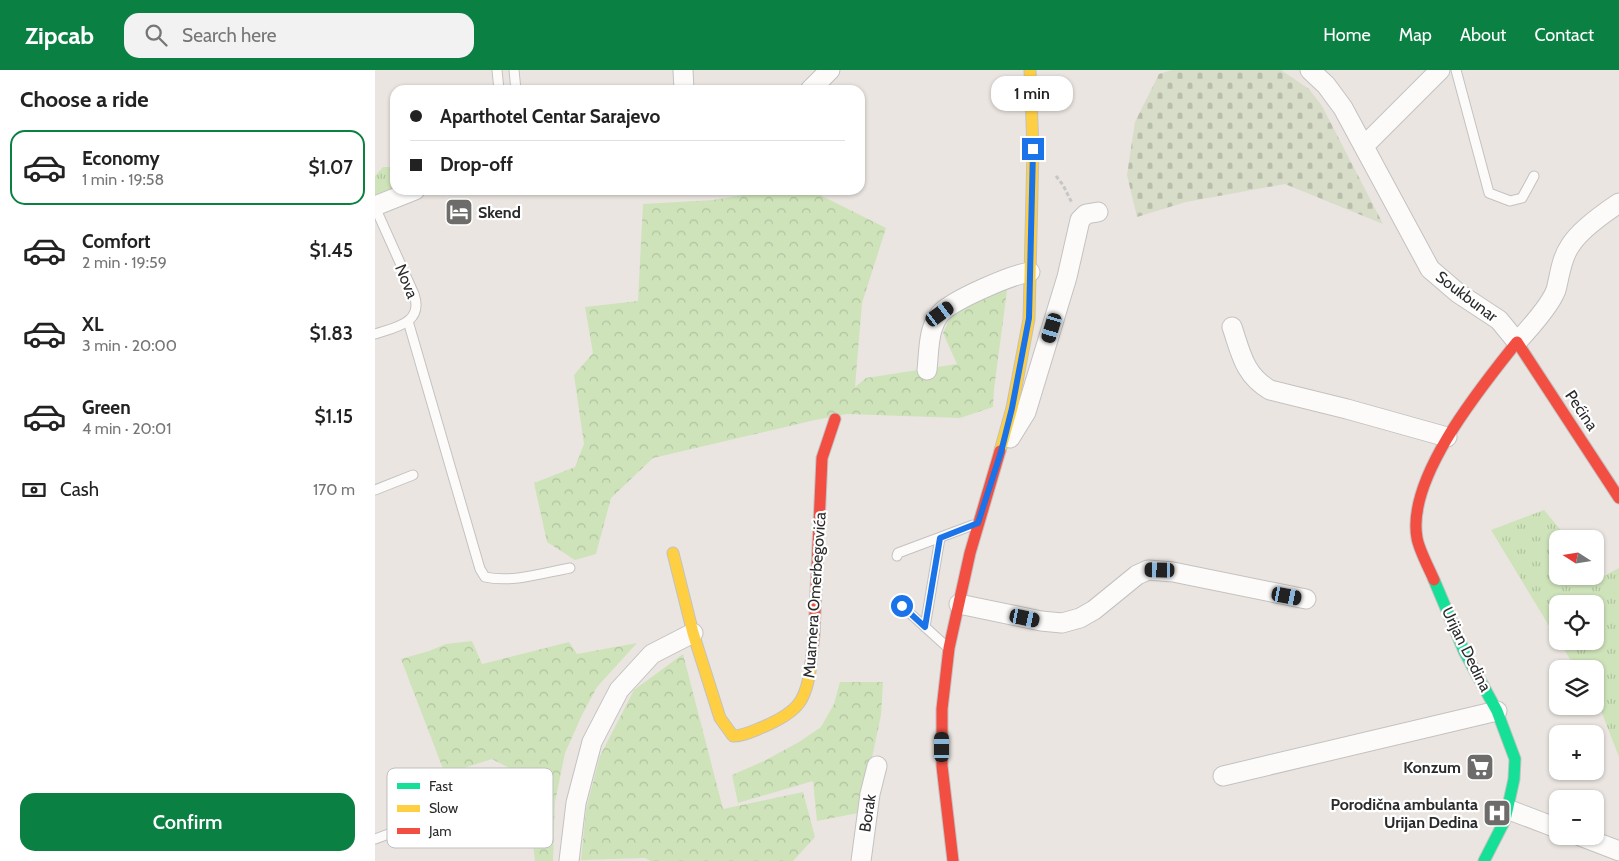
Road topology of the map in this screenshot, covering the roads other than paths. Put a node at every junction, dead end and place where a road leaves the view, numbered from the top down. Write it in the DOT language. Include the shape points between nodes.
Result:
graph roads {
  1 [pos="497,70"];
  2 [pos="514,70"];
  3 [pos="683,70"];
  4 [pos="830,70"];
  5 [pos="1030,70"];
  6 [pos="1310,70"];
  7 [pos="1439,70"];
  8 [pos="1456,70"];
  9 [pos="498,85"];
  10 [pos="516,85"];
  11 [pos="684,85"];
  12 [pos="815,85"];
  13 [pos="1364,146"];
  14 [pos="1533,176"];
  15 [pos="402,195"];
  16 [pos="1619,203"];
  17 [pos="375,206"];
  18 [pos="1098,212"];
  19 [pos="1030,272"];
  20 [pos="408,321"];
  21 [pos="1232,327"];
  22 [pos="375,334"];
  23 [pos="1517,342"];
  24 [pos="927,370"];
  25 [pos="835,419"];
  26 [pos="1447,437"];
  27 [pos="1001,452"];
  28 [pos="413,475"];
  29 [pos="375,490"];
  30 [pos="1619,498"];
  31 [pos="978,523"];
  32 [pos="940,538"];
  33 [pos="673,554"];
  34 [pos="897,556"];
  35 [pos="570,568"];
  36 [pos="1306,599"];
  37 [pos="959,604"];
  38 [pos="902,606"];
  39 [pos="925,627"];
  40 [pos="693,633"];
  41 [pos="949,648"];
  42 [pos="1497,711"];
  43 [pos="877,766"];
  44 [pos="1223,776"];
  45 [pos="1507,809"];
  46 [pos="1549,825"];
  47 [pos="387,835"];
  48 [pos="375,840"];
  49 [pos="1603,845"];
  50 [pos="1619,851"];
  51 [pos="569,861"];
  52 [pos="861,861"];
  53 [pos="953,861"];
  54 [pos="1484,861"];
  1 -- 9 [label="lane"];
  2 -- 10 [label="lane"];
  3 -- 11 [label="street"];
  4 -- 12 [label="street"];
  5 -- 19 [label="street" via="1033,149"];
  6 -- 13 [label="street, Soukbunar" via="1343,108"];
  7 -- 13 [label="street"];
  8 -- 14 [label="lane" via="1489,193 1510,201 1522,198"];
  13 -- 23 [label="street, Soukbunar" via="1430,269 1457,293 1499,320"];
  15 -- 17 [label="street"];
  16 -- 23 [label="street" via="1570,245 1555,292"];
  17 -- 20 [label="lane, Nova" via="416,300 413,316"];
  18 -- 27 [label="street" via="1086,214 1080,220 1067,277 1027,412"];
  19 -- 24 [label="street" via="1016,274 957,301 940,314 932,330"];
  19 -- 27 [label="street" via="1029,318"];
  20 -- 22 [label="lane, Nova"];
  20 -- 35 [label="lane" via="485,577 509,579"];
  21 -- 26 [label="street" via="1252,376 1270,390"];
  23 -- 26 [label="street, Urijan Dedina"];
  23 -- 30 [label="street, Pećina"];
  25 -- 40 [label="street, Muamera Omerbegovića" via="823,458 809,675 805,694 797,707 784,718 742,736 733,736 720,718"];
  26 -- 42 [label="street, Urijan Dedina" via="1423,487 1417,516 1417,538 1464,651"];
  27 -- 31 [label="street"];
  28 -- 29 [label="lane"];
  31 -- 32 [label="lane"];
  31 -- 37 [label="street"];
  32 -- 34 [label="lane"];
  32 -- 39 [label="lane"];
  33 -- 40 [label="street, Muamera Omerbegovića"];
  36 -- 37 [label="street" via="1173,572 1148,570 1137,575 1094,610 1062,623"];
  37 -- 41 [label="street"];
  38 -- 39 [label="lane"];
  39 -- 41 [label="lane"];
  40 -- 51 [label="street" via="652,654 619,690 592,742 576,803"];
  41 -- 53 [label="street" via="942,709 942,766"];
  42 -- 44 [label="street"];
  42 -- 45 [label="street, Urijan Dedina" via="1515,759"];
  43 -- 52 [label="street, Borak"];
  45 -- 46 [label="street"];
  45 -- 54 [label="street, Urijan Dedina" via="1505,820"];
  47 -- 48 [label="lane"];
  49 -- 50 [label="street"];
}
